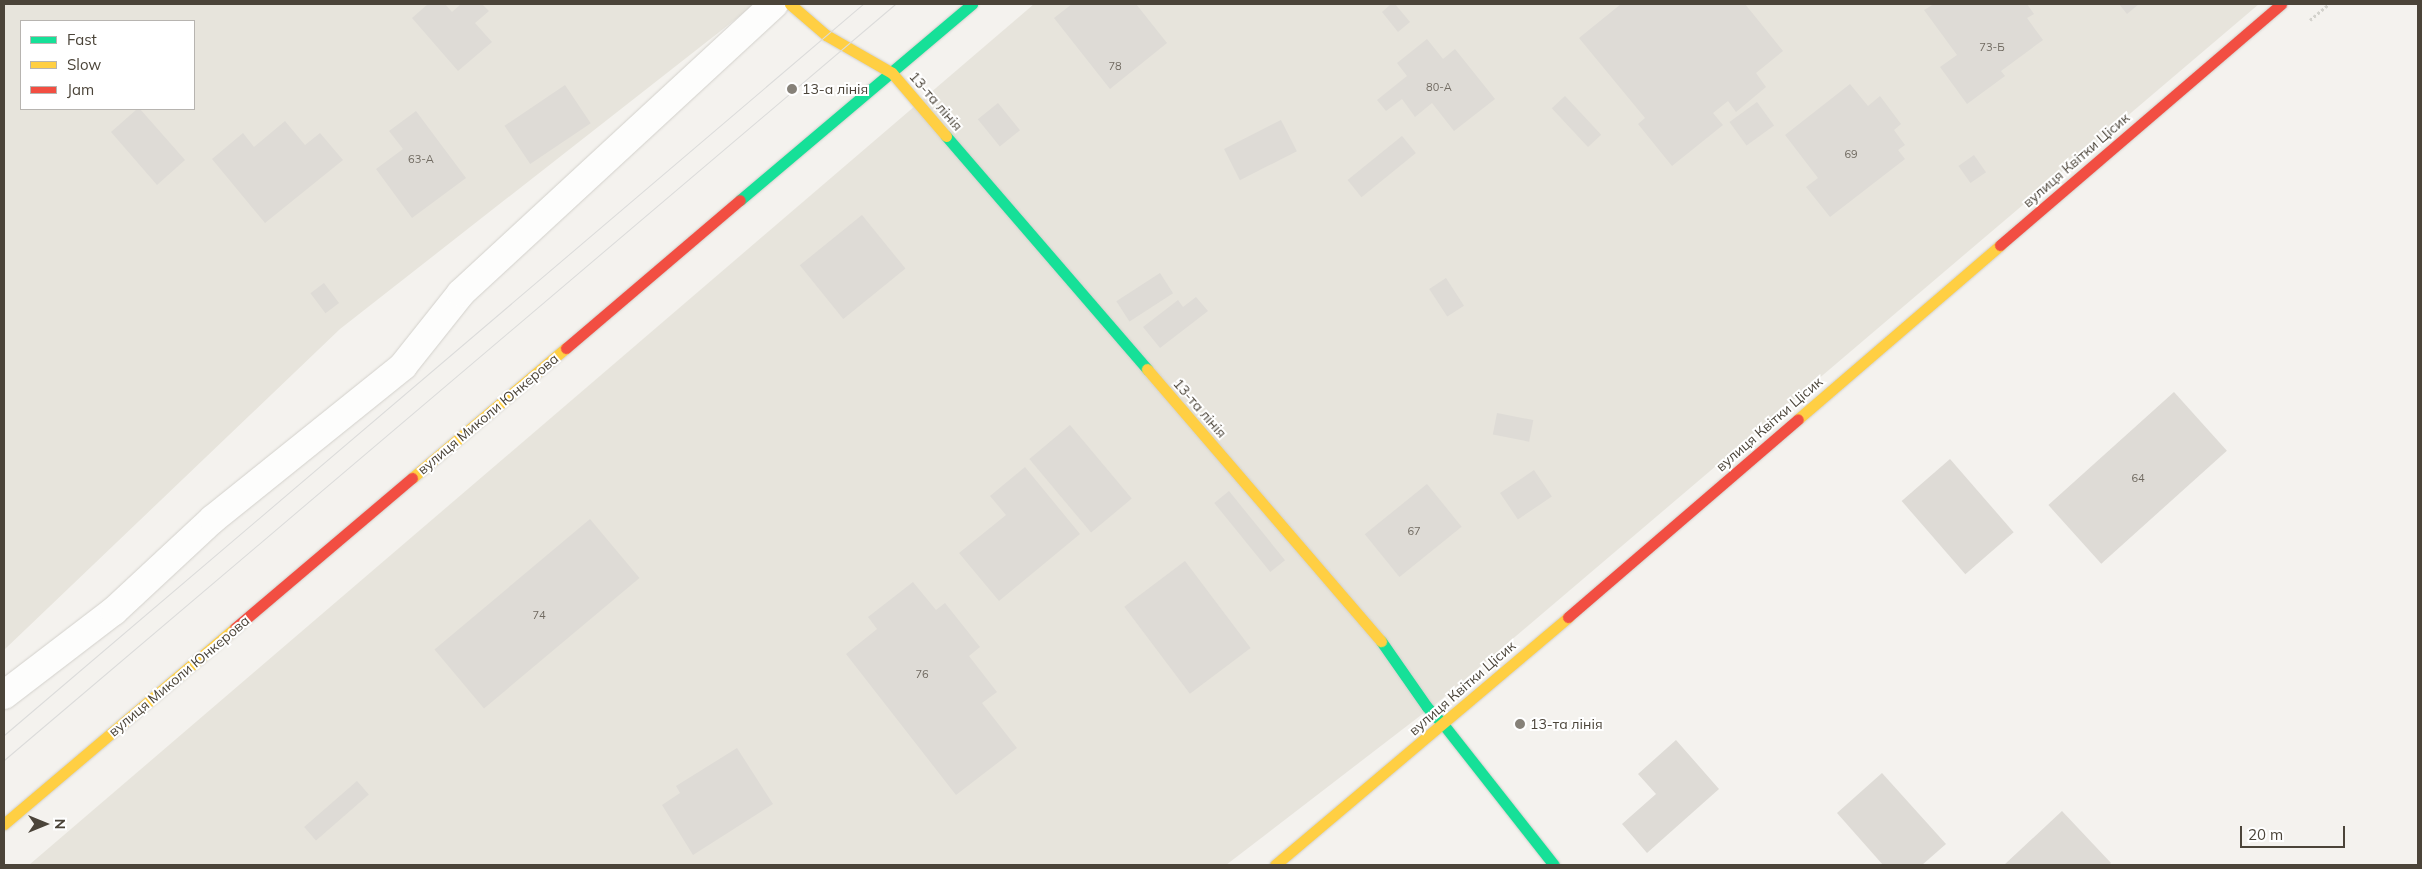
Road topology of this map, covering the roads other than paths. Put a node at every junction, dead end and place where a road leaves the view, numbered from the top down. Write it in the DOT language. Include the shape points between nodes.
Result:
graph roads {
  1 [pos="774,4"];
  2 [pos="790,4"];
  3 [pos="972,4"];
  4 [pos="2281,4"];
  5 [pos="892,73"];
  6 [pos="4,695"];
  7 [pos="1443,724"];
  8 [pos="4,824"];
  9 [pos="1275,865"];
  10 [pos="1554,865"];
  1 -- 6 [label="street" via="461,293 403,366 214,519 114,611"];
  2 -- 5 [label="street, 13-та лінія" via="826,35"];
  3 -- 5 [label="street, вулиця Миколи Юнкерова"];
  4 -- 7 [label="street, вулиця Квітки Цісик"];
  5 -- 7 [label="street, 13-та лінія" via="1381,641 1427,707"];
  5 -- 8 [label="street, вулиця Миколи Юнкерова"];
  7 -- 9 [label="street, вулиця Квітки Цісик"];
  7 -- 10 [label="street, 13-та лінія"];
}
